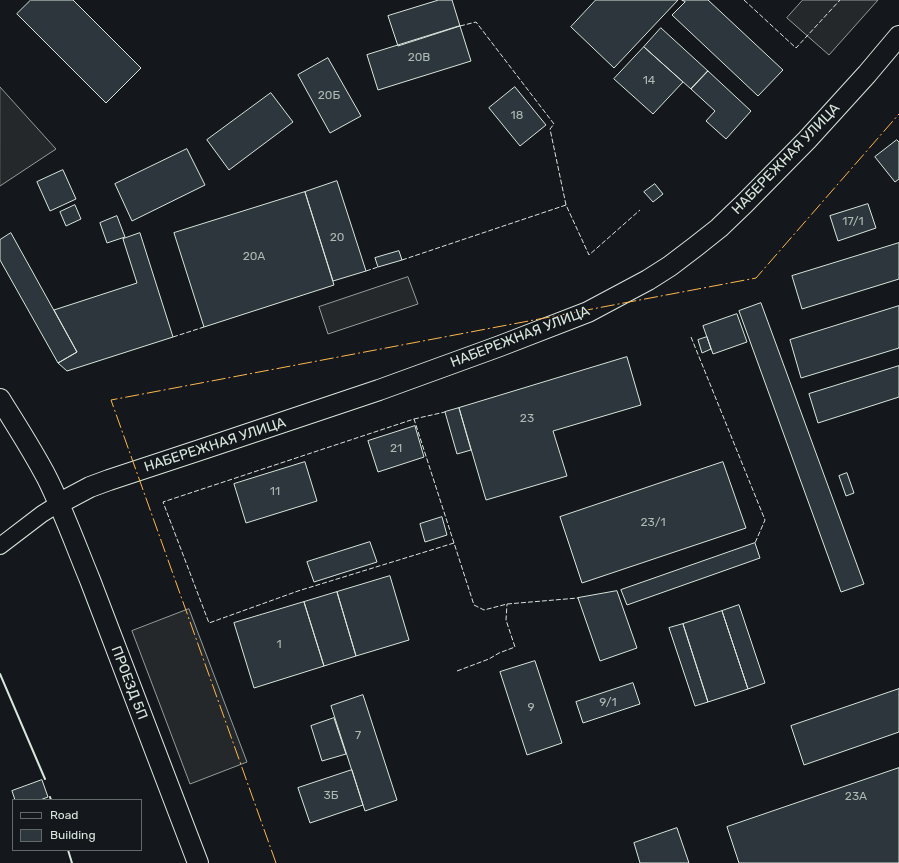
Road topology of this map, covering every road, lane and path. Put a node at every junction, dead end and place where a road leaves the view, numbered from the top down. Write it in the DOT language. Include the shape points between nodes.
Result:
graph roads {
  1 [pos="899,36"];
  2 [pos="0,399"];
  3 [pos="58,504"];
  4 [pos="0,546"];
  5 [pos="198,863"];
  1 -- 3 [label="street, НАБЕРЕЖНАЯ УЛИЦА" via="807,140 719,228 670,266 641,284 588,312 500,346 379,390 109,480"];
  2 -- 3 [label="street, ПРОЕЗД 5П" via="48,480"];
  3 -- 4 [label="street"];
  3 -- 5 [label="street, ПРОЕЗД 5П" via="90,580"];
}
